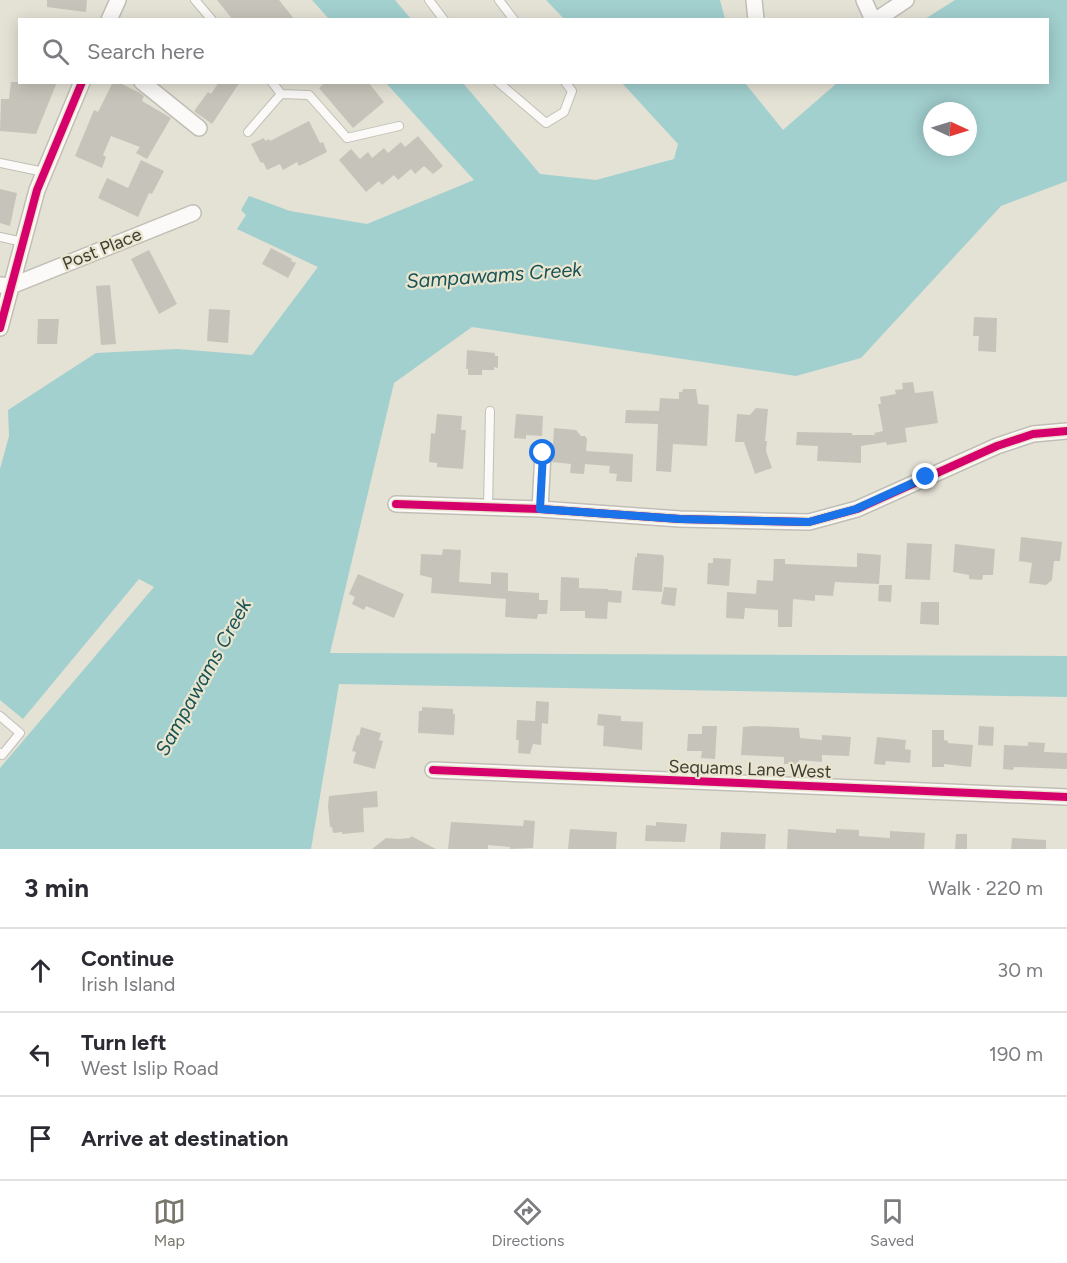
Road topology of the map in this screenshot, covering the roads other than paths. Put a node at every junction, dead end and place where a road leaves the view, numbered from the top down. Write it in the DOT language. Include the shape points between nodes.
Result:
graph roads {
  1 [pos="118,0"];
  2 [pos="195,0"];
  3 [pos="429,0"];
  4 [pos="499,0"];
  5 [pos="754,0"];
  6 [pos="864,0"];
  7 [pos="906,0"];
  8 [pos="110,18"];
  9 [pos="210,18"];
  10 [pos="442,18"];
  11 [pos="512,18"];
  12 [pos="756,18"];
  13 [pos="874,18"];
  14 [pos="878,18"];
  15 [pos="81,84"];
  16 [pos="144,84"];
  17 [pos="274,84"];
  18 [pos="500,84"];
  19 [pos="567,84"];
  20 [pos="281,94"];
  21 [pos="399,126"];
  22 [pos="199,128"];
  23 [pos="248,132"];
  24 [pos="0,163"];
  25 [pos="44,172"];
  26 [pos="193,213"];
  27 [pos="0,237"];
  28 [pos="23,242"];
  29 [pos="6,285"];
  30 [pos="0,328"];
  31 [pos="490,411"];
  32 [pos="1067,431"];
  33 [pos="543,453"];
  34 [pos="396,504"];
  35 [pos="488,507"];
  36 [pos="540,509"];
  37 [pos="0,716"];
  38 [pos="0,753"];
  39 [pos="433,770"];
  40 [pos="1067,797"];
  1 -- 8 [label="street"];
  2 -- 9 [label="lane"];
  3 -- 10 [label="lane"];
  4 -- 11 [label="lane"];
  5 -- 12 [label="street"];
  6 -- 13 [label="street"];
  7 -- 14 [label="street"];
  15 -- 25 [label="street"];
  16 -- 22 [label="street"];
  17 -- 20 [label="lane"];
  18 -- 19 [label="lane" via="546,123 564,112 572,91"];
  20 -- 21 [label="lane" via="309,95 347,138"];
  20 -- 23 [label="lane"];
  24 -- 25 [label="lane"];
  25 -- 28 [label="street"];
  26 -- 29 [label="street, Post Place"];
  27 -- 28 [label="lane"];
  28 -- 29 [label="street"];
  29 -- 30 [label="street"];
  31 -- 35 [label="lane"];
  32 -- 36 [label="street" via="1033,434 997,446 856,509 809,522 680,519"];
  33 -- 36 [label="street"];
  34 -- 35 [label="street"];
  35 -- 36 [label="street"];
  37 -- 38 [label="lane" via="20,733"];
  39 -- 40 [label="street, Sequams Lane West"];
}
